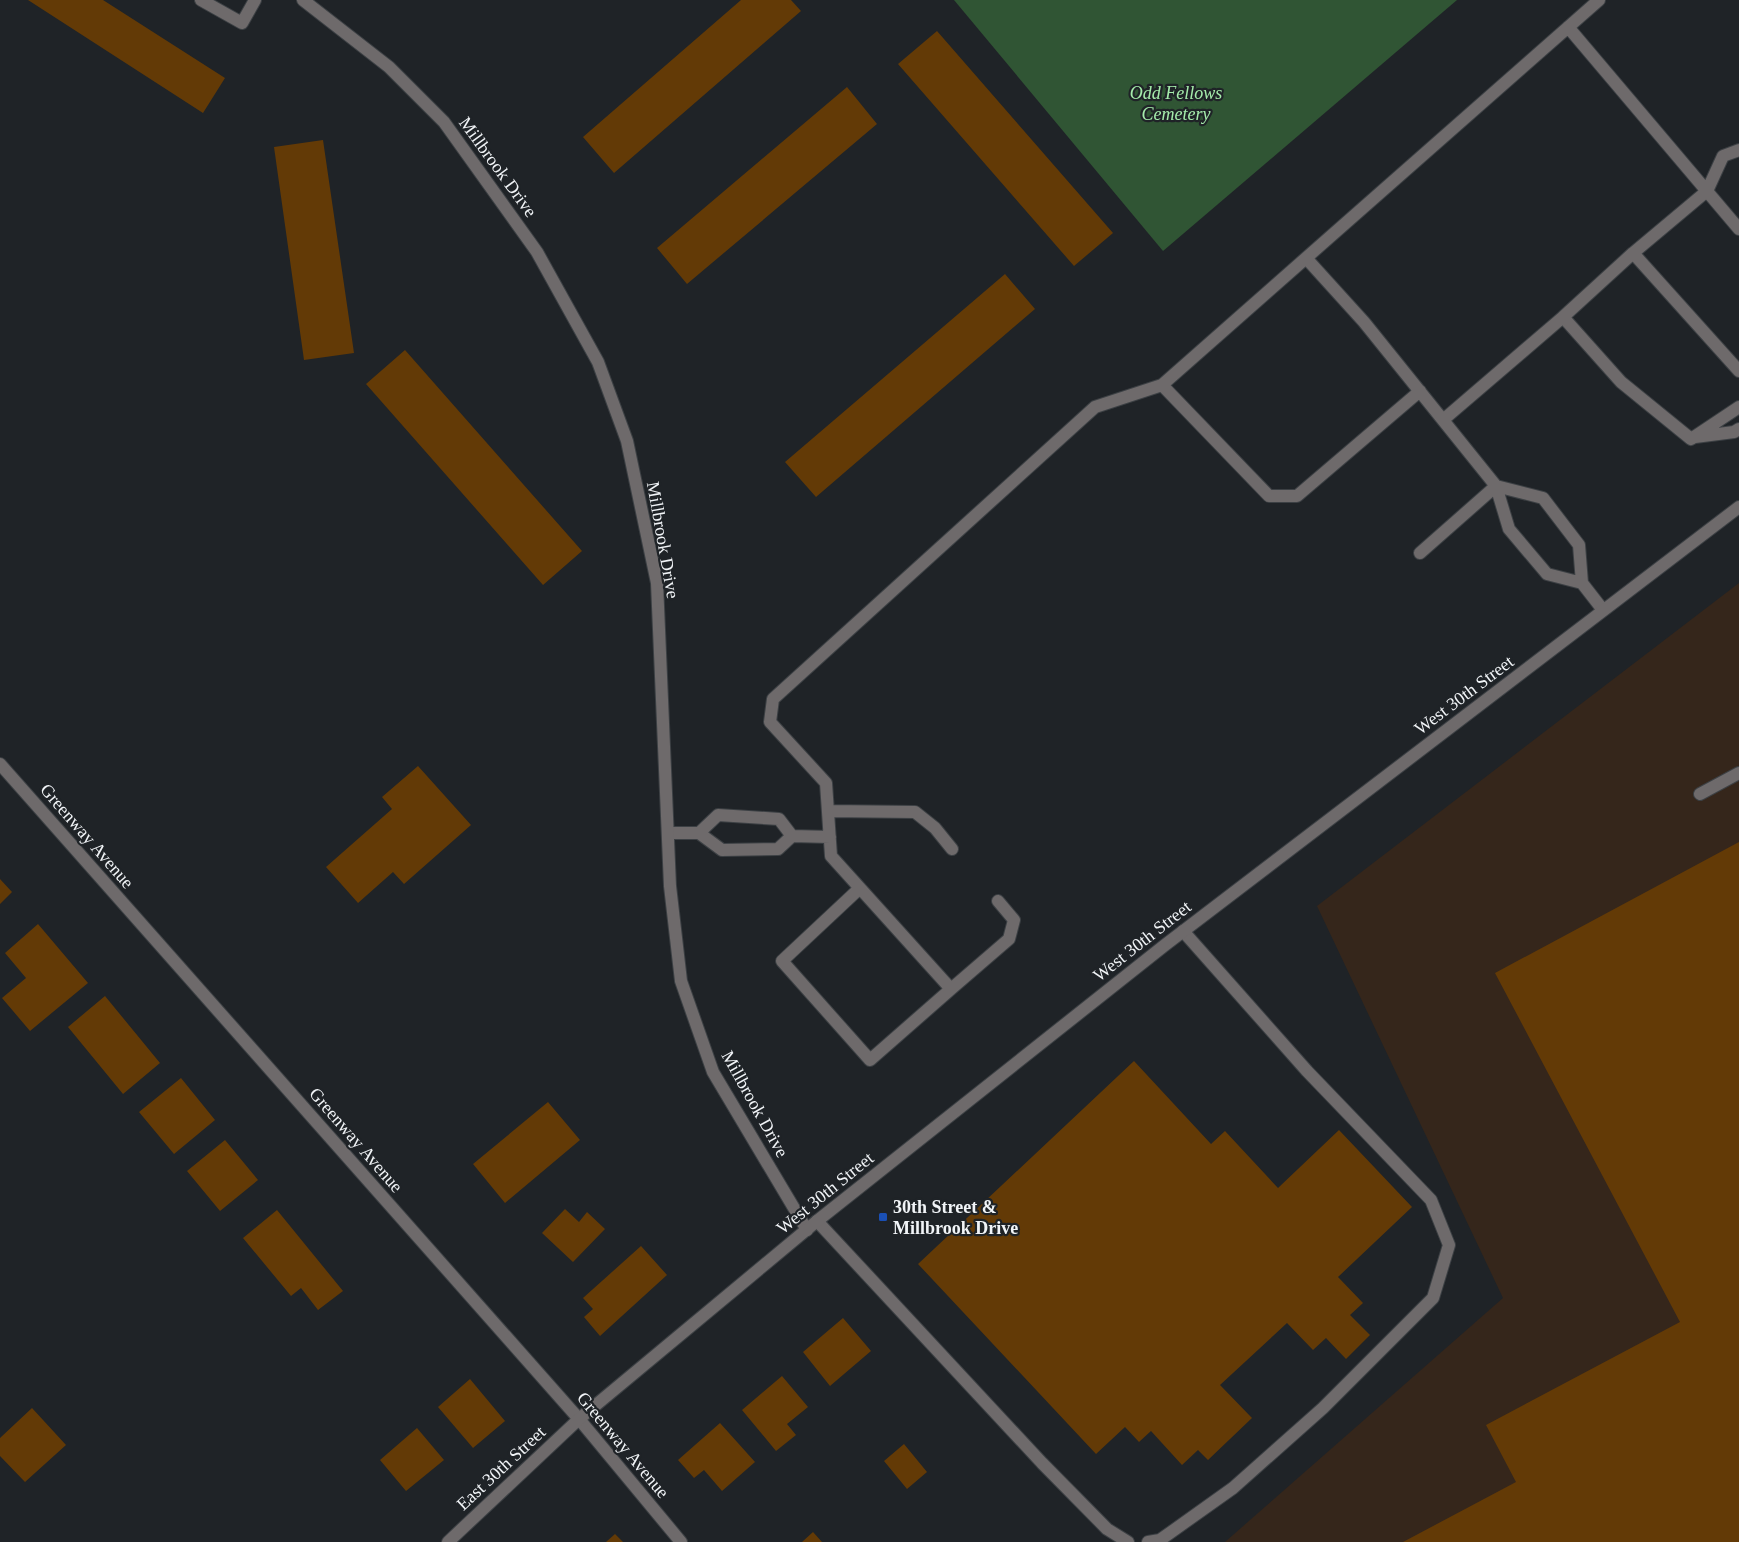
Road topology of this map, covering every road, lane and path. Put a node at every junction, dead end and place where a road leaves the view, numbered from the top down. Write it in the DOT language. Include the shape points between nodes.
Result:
graph roads {
  1 [pos="201,0"];
  2 [pos="255,0"];
  3 [pos="303,0"];
  4 [pos="1599,0"];
  5 [pos="1568,27"];
  6 [pos="1739,150"];
  7 [pos="1708,191"];
  8 [pos="1739,229"];
  9 [pos="1633,253"];
  10 [pos="1306,258"];
  11 [pos="1563,317"];
  12 [pos="1739,371"];
  13 [pos="1162,385"];
  14 [pos="1420,391"];
  15 [pos="1739,407"];
  16 [pos="1442,420"];
  17 [pos="1739,429"];
  18 [pos="1693,438"];
  19 [pos="1496,486"];
  20 [pos="1739,507"];
  21 [pos="1420,553"];
  22 [pos="1582,583"];
  23 [pos="1603,610"];
  24 [pos="0,764"];
  25 [pos="1739,773"];
  26 [pos="1700,794"];
  27 [pos="828,811"];
  28 [pos="668,833"];
  29 [pos="699,833"];
  30 [pos="792,836"];
  31 [pos="830,837"];
  32 [pos="952,849"];
  33 [pos="860,888"];
  34 [pos="998,901"];
  35 [pos="1182,931"];
  36 [pos="951,989"];
  37 [pos="817,1221"];
  38 [pos="806,1230"];
  39 [pos="579,1419"];
  40 [pos="448,1542"];
  41 [pos="681,1542"];
  42 [pos="1128,1542"];
  43 [pos="1148,1542"];
  1 -- 2 [label="street" via="242,22"];
  3 -- 28 [label="street, Millbrook Drive" via="389,67 444,122 538,252 598,362 627,441 656,583"];
  4 -- 5 [label="street"];
  5 -- 7 [label="street"];
  5 -- 10 [label="street"];
  6 -- 7 [label="street" via="1723,156"];
  7 -- 8 [label="street"];
  7 -- 9 [label="street"];
  9 -- 11 [label="street"];
  9 -- 12 [label="street"];
  10 -- 13 [label="street"];
  10 -- 14 [label="street"];
  11 -- 16 [label="street"];
  11 -- 18 [label="street" via="1621,382"];
  13 -- 14 [label="street" via="1269,496 1297,496"];
  13 -- 27 [label="street" via="1095,407 773,699 770,722 826,783"];
  14 -- 16 [label="street"];
  15 -- 18 [label="street"];
  16 -- 19 [label="street"];
  17 -- 18 [label="street"];
  19 -- 21 [label="street"];
  19 -- 22 [label="street" via="1509,529 1546,574"];
  19 -- 22 [label="street" via="1543,498 1580,545"];
  20 -- 23 [label="street, West 30th Street"];
  22 -- 23 [label="street"];
  23 -- 35 [label="street, West 30th Street"];
  24 -- 39 [label="street, Greenway Avenue"];
  25 -- 26 [label="street"];
  27 -- 31 [label="street"];
  27 -- 32 [label="street" via="915,812 935,828"];
  28 -- 29 [label="street"];
  28 -- 38 [label="street, Millbrook Drive" via="670,886 681,981 714,1072"];
  29 -- 30 [label="street" via="722,850 778,849"];
  29 -- 30 [label="street" via="718,815 779,819"];
  30 -- 31 [label="street"];
  31 -- 33 [label="street" via="831,856"];
  33 -- 36 [label="street"];
  33 -- 36 [label="street" via="782,961 863,1053 870,1060"];
  34 -- 36 [label="street" via="1014,920 1009,939"];
  35 -- 37 [label="street, West 30th Street"];
  35 -- 43 [label="street" via="1307,1071 1432,1200 1449,1245 1434,1298 1323,1408 1233,1488 1160,1540"];
  37 -- 38 [label="street, West 30th Street"];
  37 -- 42 [label="street" via="1042,1463 1107,1529"];
  38 -- 39 [label="street, West 30th Street"];
  39 -- 40 [label="street, East 30th Street"];
  39 -- 41 [label="street, Greenway Avenue"];
}
